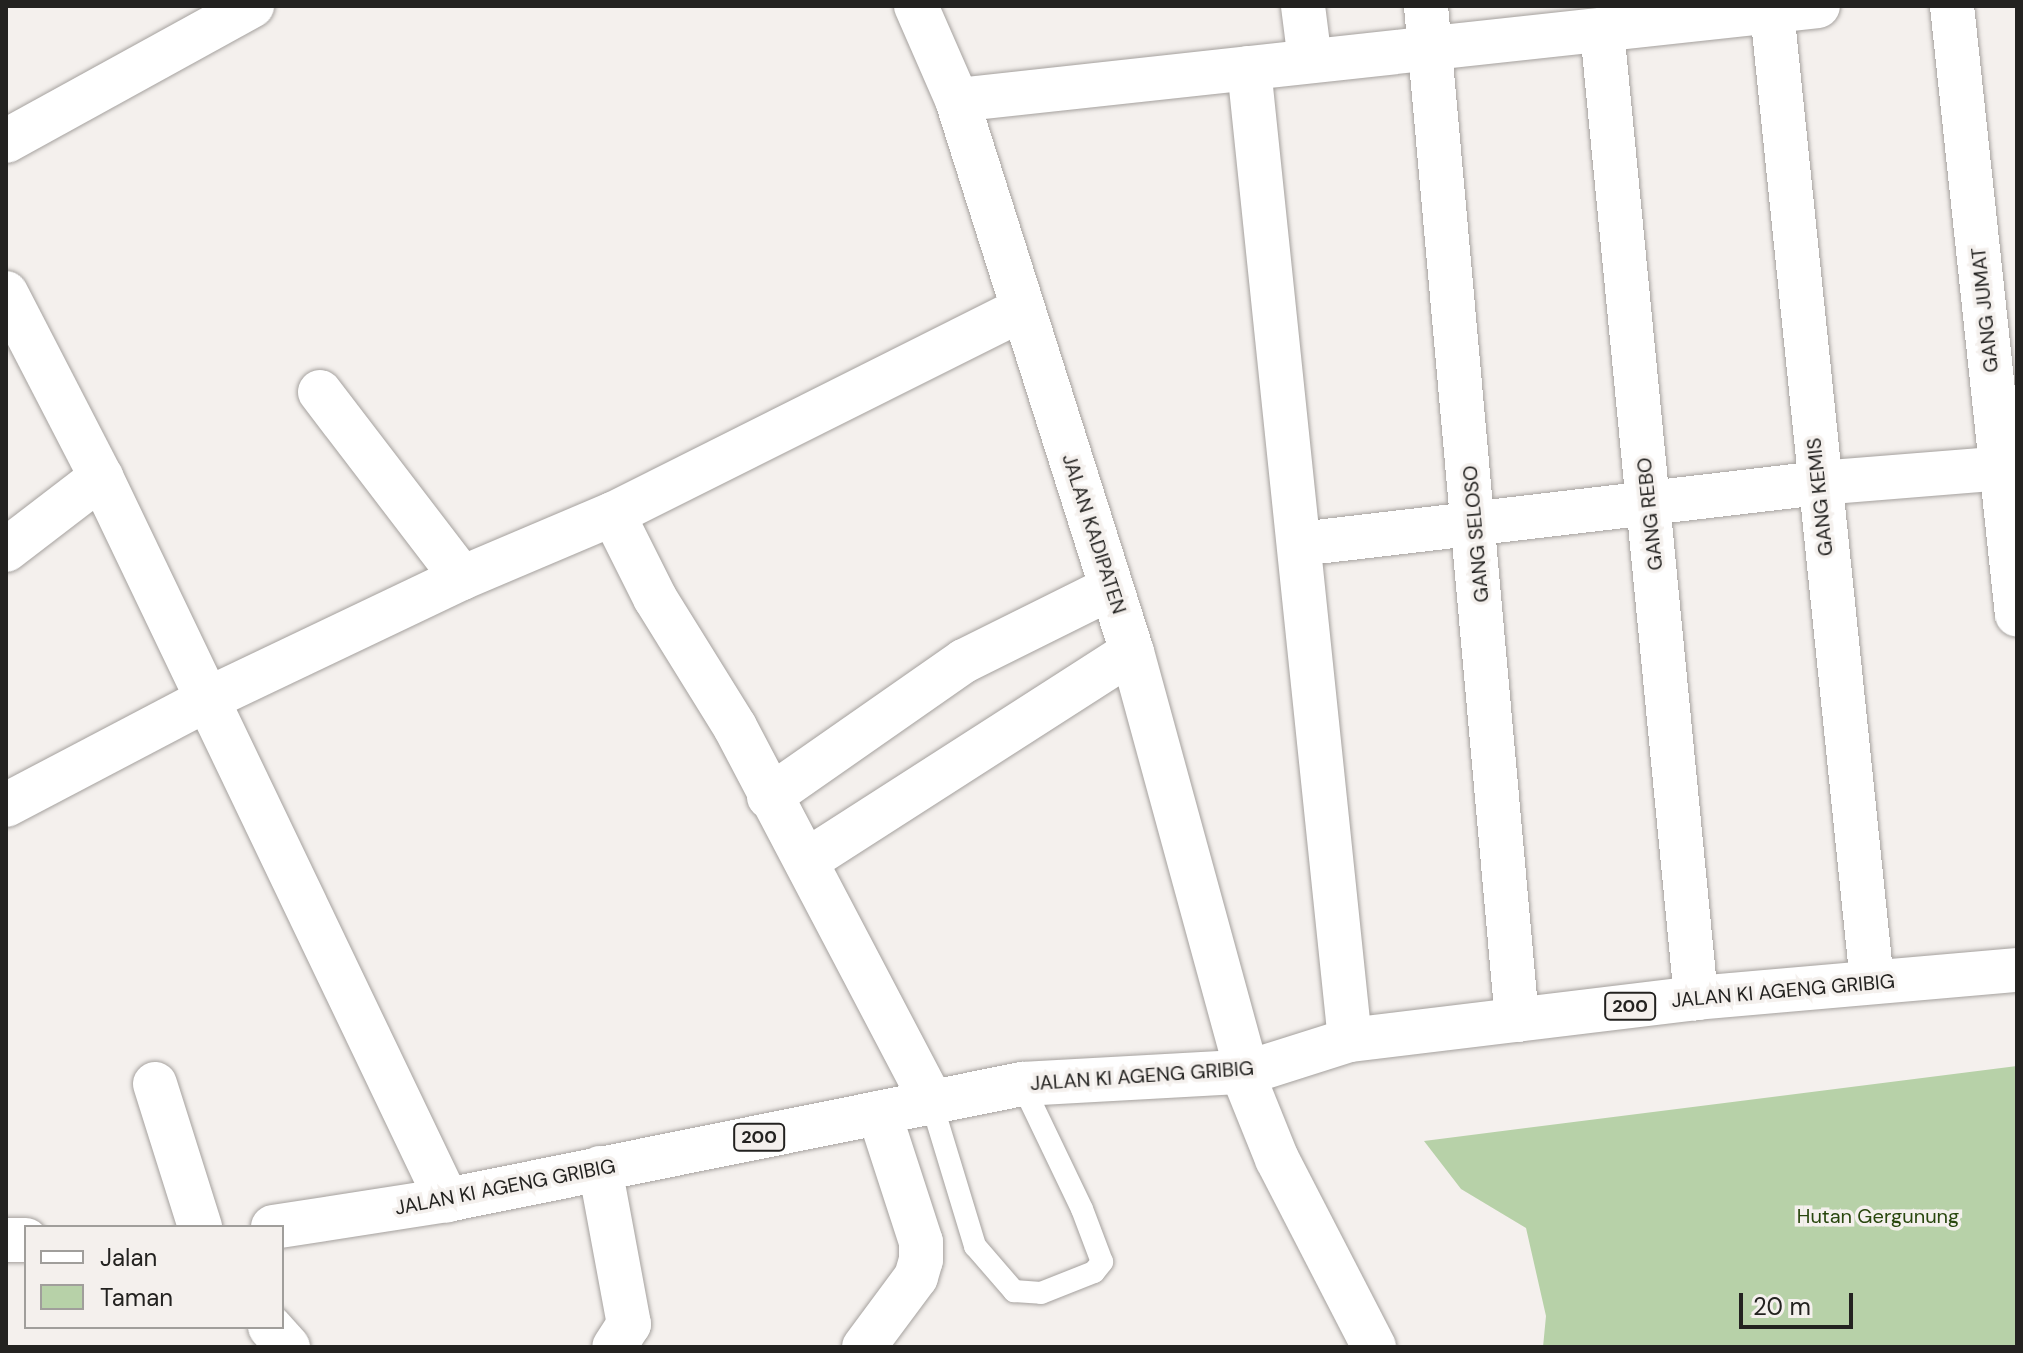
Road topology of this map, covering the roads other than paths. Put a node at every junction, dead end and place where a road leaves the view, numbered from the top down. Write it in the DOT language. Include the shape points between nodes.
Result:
graph roads {
  1 [pos="916,6"];
  2 [pos="1303,6"];
  3 [pos="1818,6"];
  4 [pos="1952,6"];
  5 [pos="1772,11"];
  6 [pos="227,13"];
  7 [pos="1595,22"];
  8 [pos="1428,27"];
  9 [pos="1310,61"];
  10 [pos="1249,68"];
  11 [pos="957,100"];
  12 [pos="6,141"];
  13 [pos="6,293"];
  14 [pos="1021,310"];
  15 [pos="320,392"];
  16 [pos="2010,468"];
  17 [pos="101,477"];
  18 [pos="1819,483"];
  19 [pos="1650,507"];
  20 [pos="613,514"];
  21 [pos="1476,523"];
  22 [pos="1300,544"];
  23 [pos="6,550"];
  24 [pos="462,578"];
  25 [pos="1111,588"];
  26 [pos="2017,615"];
  27 [pos="1132,652"];
  28 [pos="208,699"];
  29 [pos="769,797"];
  30 [pos="6,805"];
  31 [pos="806,861"];
  32 [pos="2017,970"];
  33 [pos="1872,982"];
  34 [pos="1696,998"];
  35 [pos="1517,1020"];
  36 [pos="1350,1040"];
  37 [pos="1249,1079"];
  38 [pos="155,1084"];
  39 [pos="1022,1084"];
  40 [pos="931,1101"];
  41 [pos="879,1113"];
  42 [pos="600,1168"];
  43 [pos="447,1200"];
  44 [pos="199,1225"];
  45 [pos="284,1225"];
  46 [pos="258,1329"];
  47 [pos="272,1329"];
  48 [pos="249,1347"];
  49 [pos="288,1347"];
  50 [pos="614,1347"];
  51 [pos="864,1347"];
  52 [pos="1374,1347"];
  1 -- 11 [label="street, JALAN KADIPATEN"];
  2 -- 9 [label="street"];
  3 -- 5 [label="street"];
  4 -- 16 [label="street, GANG JUMAT"];
  5 -- 7 [label="street"];
  5 -- 18 [label="street, GANG KEMIS"];
  6 -- 12 [label="street"];
  7 -- 8 [label="street"];
  7 -- 19 [label="street, GANG REBO"];
  8 -- 9 [label="street"];
  8 -- 21 [label="street, GANG SELOSO"];
  9 -- 10 [label="street"];
  10 -- 11 [label="street"];
  10 -- 22 [label="street"];
  11 -- 14 [label="street, JALAN KADIPATEN"];
  13 -- 17 [label="street"];
  14 -- 20 [label="street"];
  14 -- 25 [label="street, JALAN KADIPATEN"];
  15 -- 24 [label="street"];
  16 -- 18 [label="street"];
  16 -- 26 [label="street, GANG JUMAT"];
  17 -- 23 [label="street"];
  17 -- 28 [label="street"];
  18 -- 19 [label="street"];
  18 -- 33 [label="street, GANG KEMIS"];
  19 -- 21 [label="street"];
  19 -- 34 [label="street, GANG REBO"];
  20 -- 24 [label="street"];
  20 -- 29 [label="street" via="641,572 735,727"];
  21 -- 22 [label="street"];
  21 -- 35 [label="street, GANG SELOSO"];
  22 -- 36 [label="street"];
  24 -- 28 [label="street"];
  25 -- 27 [label="street, JALAN KADIPATEN"];
  25 -- 29 [label="street" via="964,661"];
  27 -- 31 [label="street"];
  27 -- 37 [label="street, JALAN KADIPATEN"];
  28 -- 30 [label="street"];
  28 -- 43 [label="street"];
  29 -- 31 [label="street"];
  31 -- 40 [label="street"];
  32 -- 33 [label="street, JALAN KI AGENG GRIBIG / 200"];
  33 -- 34 [label="street, JALAN KI AGENG GRIBIG / 200"];
  34 -- 35 [label="street, JALAN KI AGENG GRIBIG / 200"];
  35 -- 36 [label="street, JALAN KI AGENG GRIBIG / 200"];
  36 -- 37 [label="street, JALAN KI AGENG GRIBIG / 200"];
  37 -- 39 [label="street, JALAN KI AGENG GRIBIG / 200"];
  37 -- 52 [label="street, JALAN KADIPATEN" via="1277,1159"];
  38 -- 44 [label="street"];
  39 -- 40 [label="street, JALAN KI AGENG GRIBIG / 200"];
  39 -- 40 [label="lane" via="1102,1262 1094,1272 1041,1293 1014,1291 975,1246"];
  40 -- 41 [label="street, JALAN KI AGENG GRIBIG / 200"];
  41 -- 42 [label="street, JALAN KI AGENG GRIBIG / 200"];
  41 -- 51 [label="street" via="921,1242 921,1260 916,1277"];
  42 -- 43 [label="street, JALAN KI AGENG GRIBIG / 200"];
  42 -- 50 [label="street" via="629,1324"];
  43 -- 45 [label="street, JALAN KI AGENG GRIBIG / 200"];
  46 -- 48 [label="street"];
  47 -- 49 [label="street"];
}
